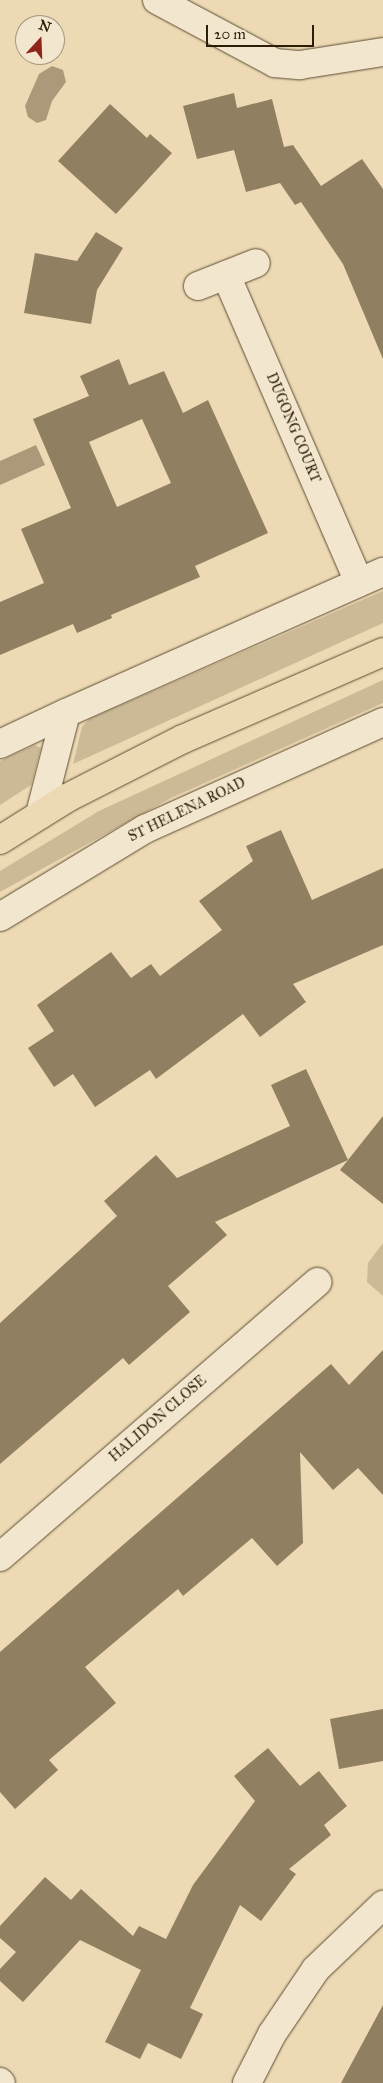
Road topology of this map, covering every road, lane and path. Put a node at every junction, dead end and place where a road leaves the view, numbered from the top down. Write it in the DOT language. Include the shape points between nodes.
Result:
graph roads {
  1 [pos="157,0"];
  2 [pos="383,52"];
  3 [pos="256,263"];
  4 [pos="226,275"];
  5 [pos="198,286"];
  6 [pos="371,577"];
  7 [pos="383,652"];
  8 [pos="66,713"];
  9 [pos="383,722"];
  10 [pos="0,744"];
  11 [pos="40,814"];
  12 [pos="0,840"];
  13 [pos="0,917"];
  14 [pos="317,1282"];
  15 [pos="0,1556"];
  16 [pos="383,1905"];
  17 [pos="246,2083"];
  1 -- 2 [label="street" via="289,66"];
  3 -- 4 [label="street"];
  4 -- 5 [label="street"];
  4 -- 6 [label="street, DUGONG COURT"];
  6 -- 8 [label="street"];
  7 -- 11 [label="main road" via="183,739"];
  8 -- 10 [label="street"];
  8 -- 11 [label="street"];
  9 -- 13 [label="street, ST HELENA ROAD" via="145,829"];
  11 -- 12 [label="main road"];
  14 -- 15 [label="street, HALIDON CLOSE"];
  16 -- 17 [label="street" via="316,1969 272,2034"];
}
